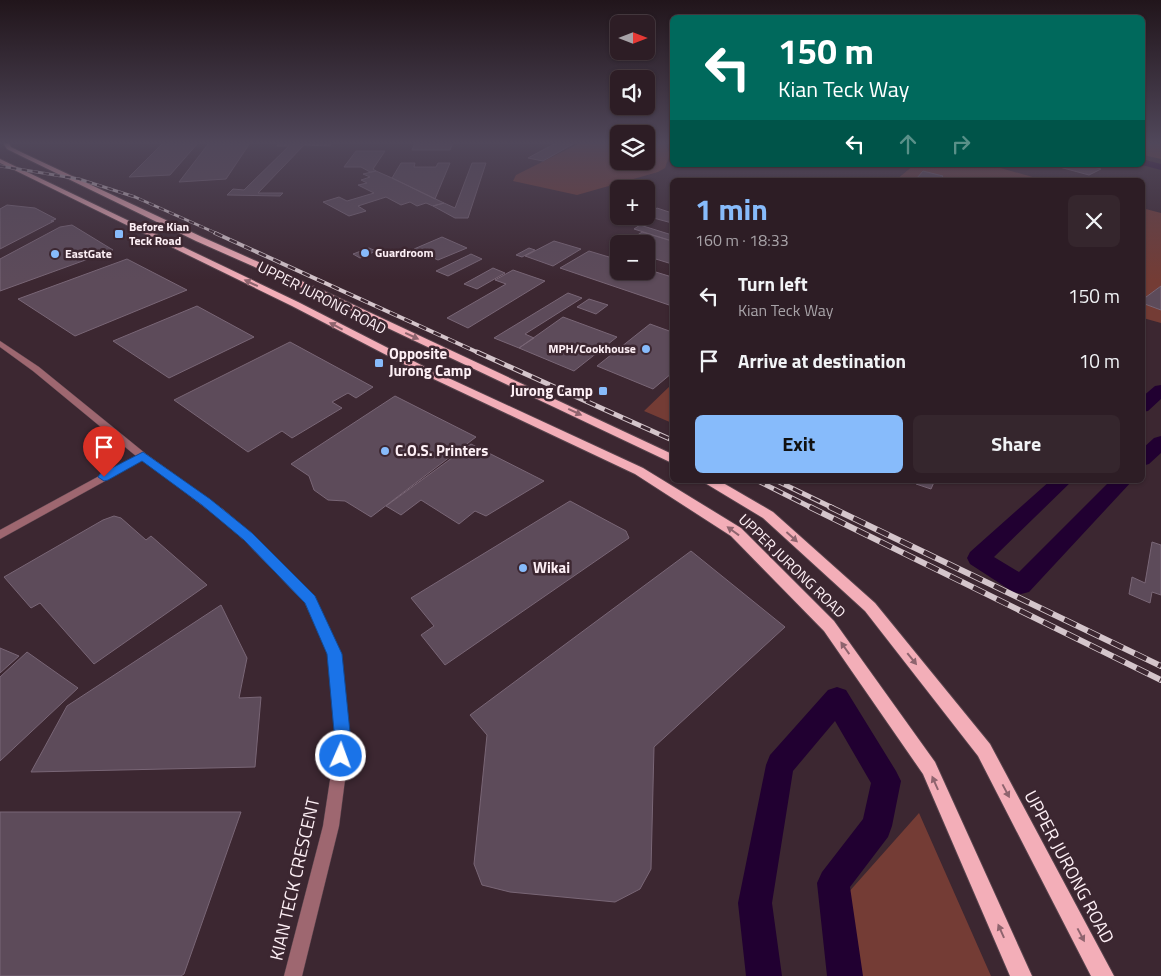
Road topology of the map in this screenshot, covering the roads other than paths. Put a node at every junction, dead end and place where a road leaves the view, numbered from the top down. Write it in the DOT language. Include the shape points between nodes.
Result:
graph roads {
  1 [pos="57,189"];
  2 [pos="93,189"];
  3 [pos="0,343"];
  4 [pos="143,456"];
  5 [pos="670,458"];
  6 [pos="714,483"];
  7 [pos="0,534"];
  8 [pos="293,976"];
  9 [pos="1021,976"];
  10 [pos="1103,976"];
  9 -- 1 [label="main road, UPPER JURONG ROAD, one-way" via="929,768 829,626 736,532 639,471 427,372"];
  2 -- 5 [label="main road, UPPER JURONG ROAD, one-way"];
  3 -- 4 [label="street, KIAN TECK CRESCENT"];
  4 -- 7 [label="street"];
  4 -- 8 [label="street, KIAN TECK CRESCENT" via="248,537 310,600 334,654 343,742 331,826"];
  6 -- 10 [label="main road, UPPER JURONG ROAD, one-way" via="768,515 870,608 984,750"];
}
